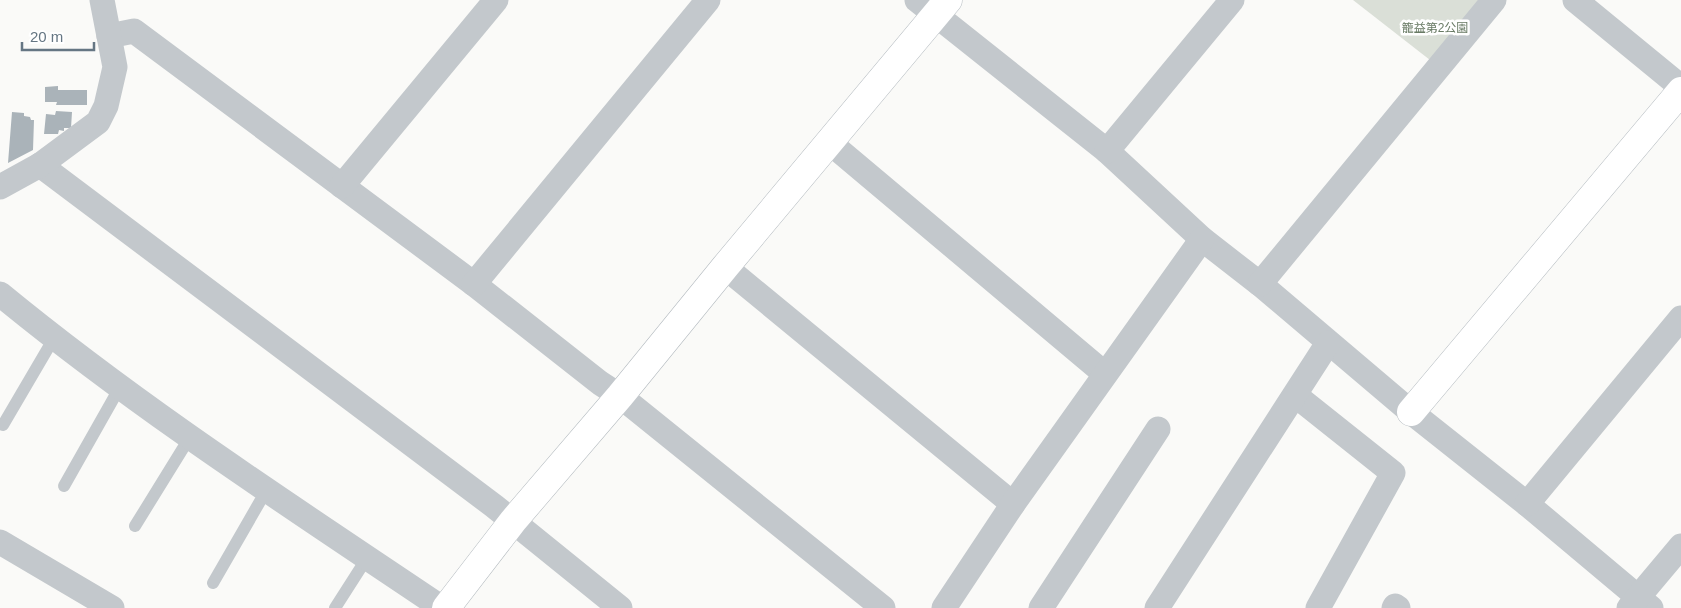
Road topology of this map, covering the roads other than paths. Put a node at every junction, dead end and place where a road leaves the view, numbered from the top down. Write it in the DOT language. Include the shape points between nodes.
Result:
graph roads {
  1 [pos="102,0"];
  2 [pos="496,0"];
  3 [pos="708,0"];
  4 [pos="1232,0"];
  5 [pos="1494,0"];
  6 [pos="1576,0"];
  7 [pos="933,5"];
  8 [pos="108,36"];
  9 [pos="1681,87"];
  10 [pos="1681,91"];
  11 [pos="829,142"];
  12 [pos="1107,150"];
  13 [pos="40,165"];
  14 [pos="342,186"];
  15 [pos="0,188"];
  16 [pos="1202,239"];
  17 [pos="724,268"];
  18 [pos="474,284"];
  19 [pos="1260,284"];
  20 [pos="0,294"];
  21 [pos="1681,318"];
  22 [pos="54,338"];
  23 [pos="1328,343"];
  24 [pos="1105,374"];
  25 [pos="120,387"];
  26 [pos="1295,394"];
  27 [pos="620,396"];
  28 [pos="1411,412"];
  29 [pos="4,425"];
  30 [pos="1158,429"];
  31 [pos="190,437"];
  32 [pos="64,486"];
  33 [pos="266,491"];
  34 [pos="1013,504"];
  35 [pos="1527,504"];
  36 [pos="513,521"];
  37 [pos="135,526"];
  38 [pos="0,542"];
  39 [pos="1681,546"];
  40 [pos="367,558"];
  41 [pos="213,583"];
  42 [pos="1639,605"];
  43 [pos="112,608"];
  44 [pos="335,608"];
  45 [pos="444,608"];
  46 [pos="620,608"];
  47 [pos="883,608"];
  48 [pos="944,608"];
  49 [pos="1041,608"];
  50 [pos="1156,608"];
  51 [pos="1318,608"];
  1 -- 8 [label="street"];
  2 -- 14 [label="street"];
  3 -- 18 [label="street"];
  4 -- 12 [label="street"];
  5 -- 19 [label="street"];
  6 -- 9 [label="street"];
  7 -- 11 [label="street"];
  7 -- 12 [label="street"];
  8 -- 13 [label="street" via="115,67 106,106 98,122"];
  8 -- 14 [label="street" via="134,31"];
  10 -- 28 [label="street"];
  11 -- 17 [label="street"];
  11 -- 24 [label="street"];
  12 -- 16 [label="street"];
  13 -- 15 [label="street"];
  13 -- 36 [label="street"];
  14 -- 18 [label="street"];
  16 -- 19 [label="street"];
  16 -- 24 [label="street"];
  17 -- 27 [label="street"];
  17 -- 34 [label="street"];
  18 -- 27 [label="street"];
  19 -- 23 [label="street"];
  20 -- 22 [label="street"];
  21 -- 35 [label="street"];
  22 -- 25 [label="street"];
  22 -- 29 [label="lane"];
  23 -- 26 [label="street"];
  23 -- 28 [label="street"];
  24 -- 34 [label="street"];
  25 -- 31 [label="street"];
  25 -- 32 [label="lane"];
  26 -- 50 [label="street"];
  26 -- 51 [label="street" via="1393,473"];
  27 -- 36 [label="street"];
  27 -- 47 [label="street"];
  28 -- 35 [label="street"];
  30 -- 49 [label="street"];
  31 -- 33 [label="street"];
  31 -- 37 [label="lane"];
  33 -- 40 [label="street"];
  33 -- 41 [label="lane"];
  34 -- 48 [label="street"];
  35 -- 42 [label="street"];
  36 -- 45 [label="street"];
  36 -- 46 [label="street"];
  38 -- 43 [label="street"];
  39 -- 42 [label="street"];
  40 -- 44 [label="lane"];
  40 -- 45 [label="street"];
}
